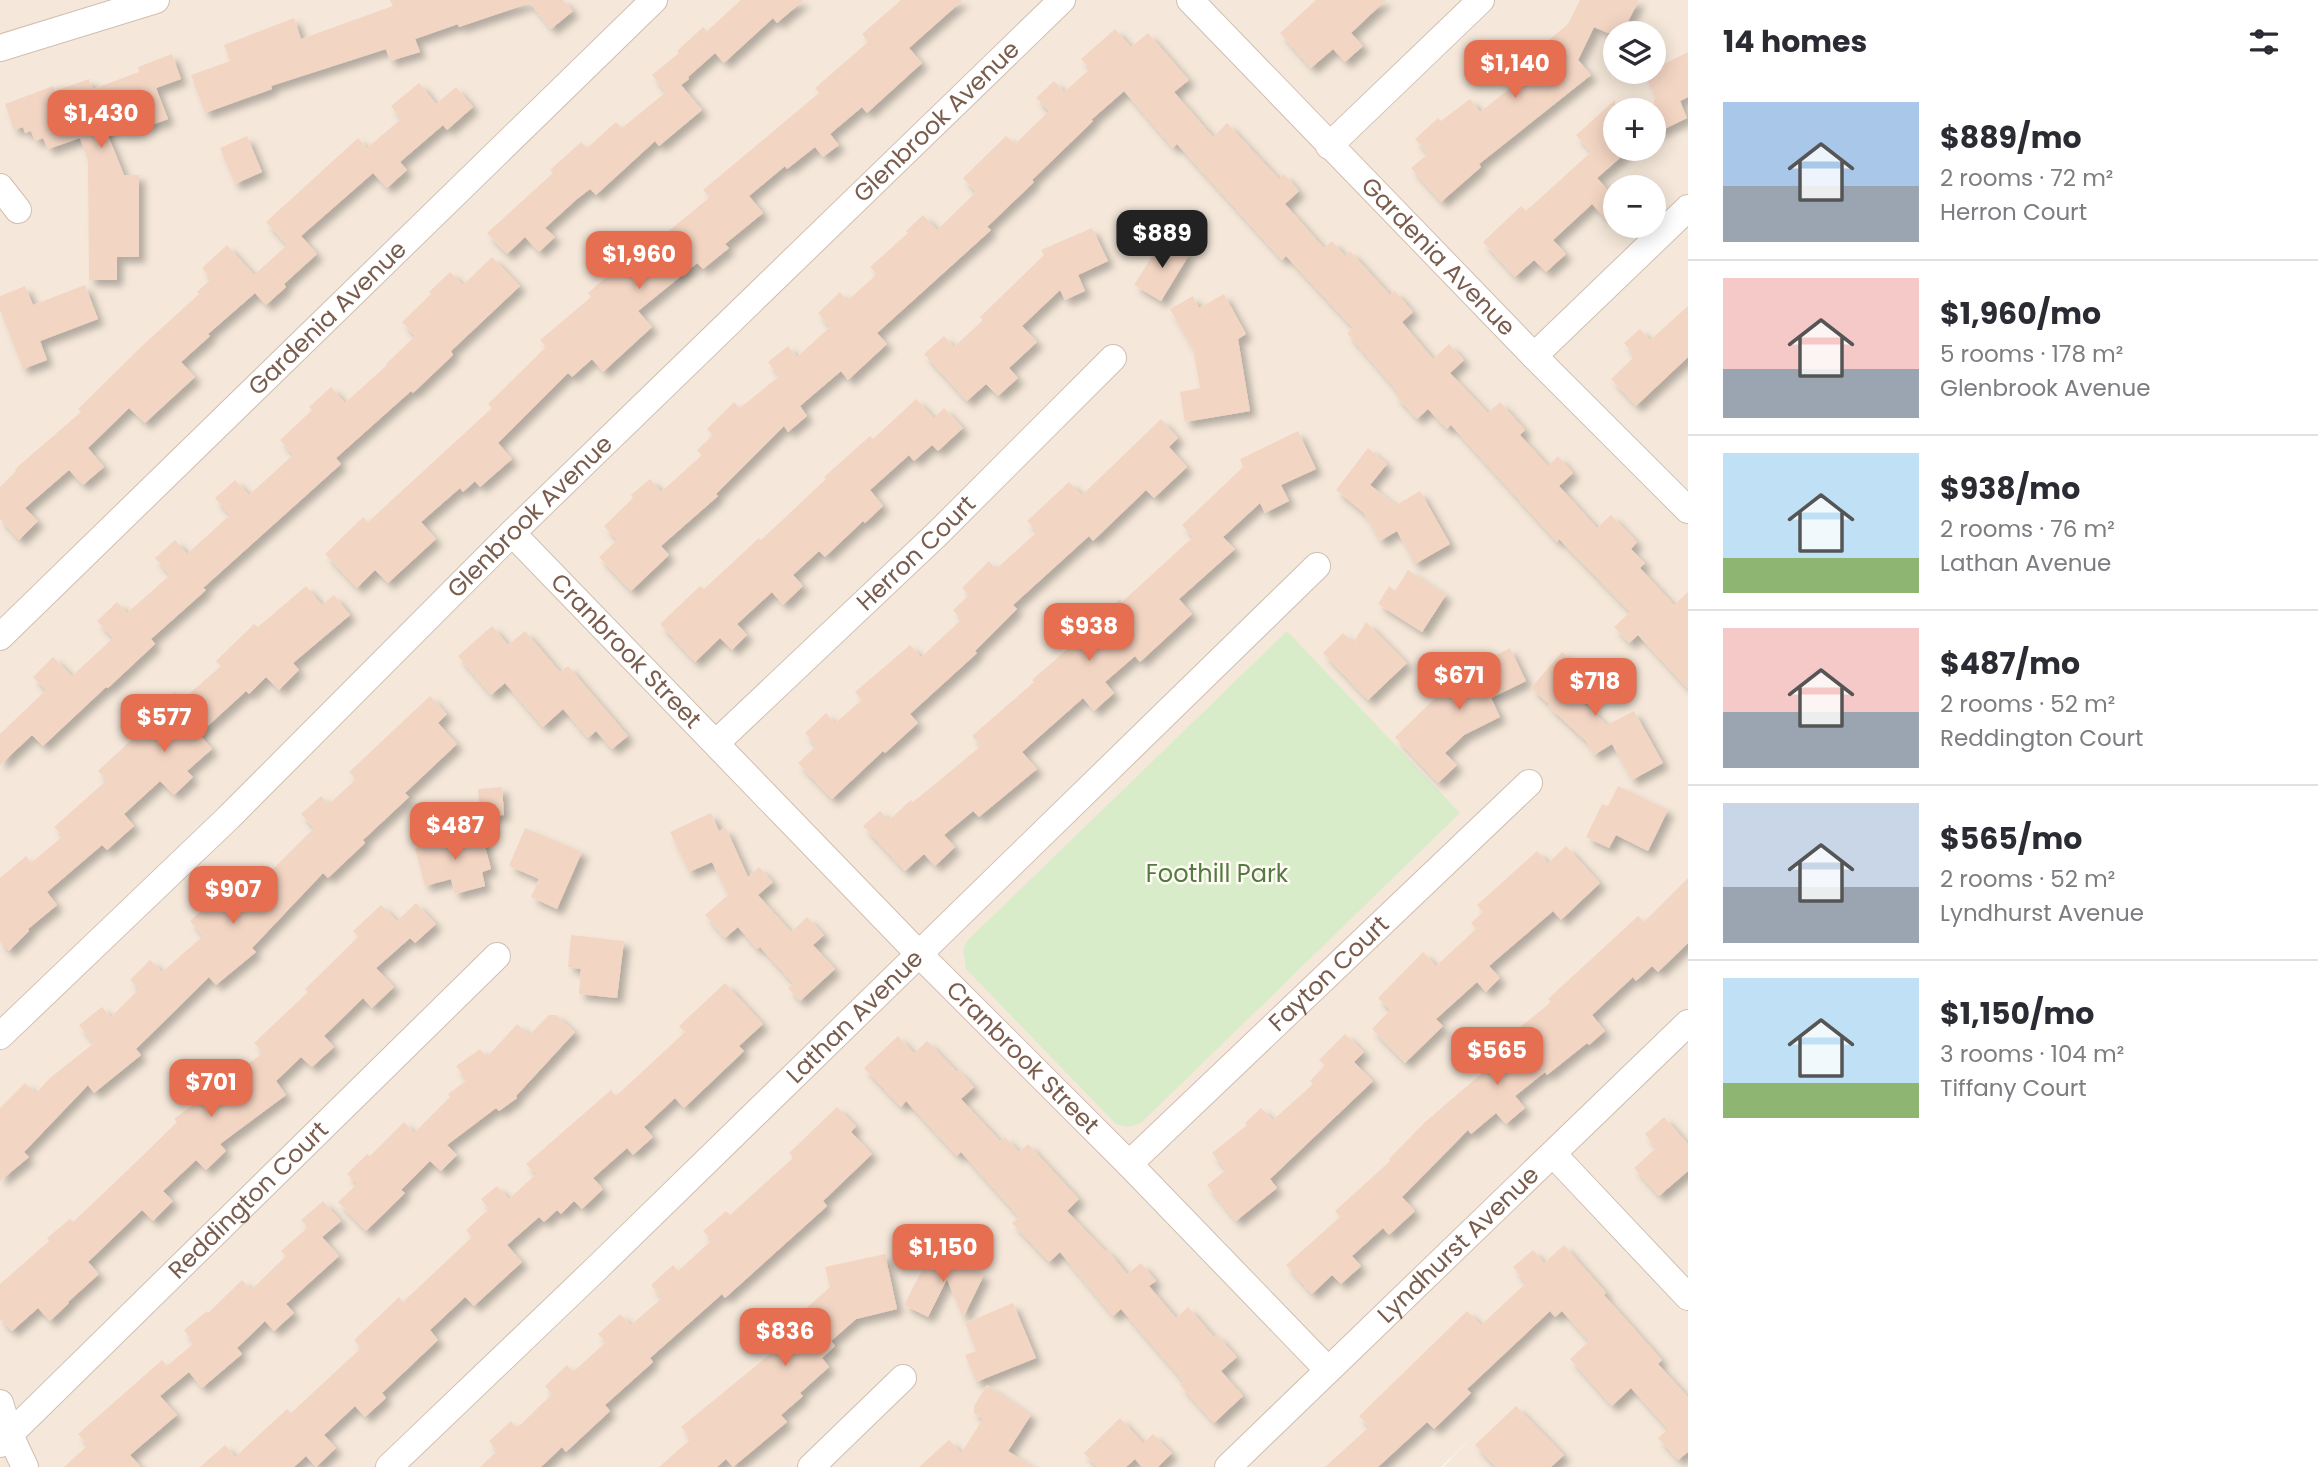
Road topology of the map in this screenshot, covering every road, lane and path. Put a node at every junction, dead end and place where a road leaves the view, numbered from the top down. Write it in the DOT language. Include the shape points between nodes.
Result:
graph roads {
  1 [pos="654,0"];
  2 [pos="1062,0"];
  3 [pos="1190,0"];
  4 [pos="1480,0"];
  5 [pos="144,2"];
  6 [pos="0,48"];
  7 [pos="1329,146"];
  8 [pos="0,187"];
  9 [pos="1688,208"];
  10 [pos="18,210"];
  11 [pos="1534,356"];
  12 [pos="1113,358"];
  13 [pos="1688,510"];
  14 [pos="512,533"];
  15 [pos="1317,566"];
  16 [pos="0,637"];
  17 [pos="716,743"];
  18 [pos="1529,783"];
  19 [pos="918,953"];
  20 [pos="497,956"];
  21 [pos="1688,1023"];
  22 [pos="0,1036"];
  23 [pos="1553,1154"];
  24 [pos="1129,1164"];
  25 [pos="1688,1297"];
  26 [pos="1328,1370"];
  27 [pos="902,1378"];
  28 [pos="0,1403"];
  29 [pos="5,1439"];
  30 [pos="25,1467"];
  31 [pos="389,1467"];
  32 [pos="811,1467"];
  33 [pos="1228,1467"];
  1 -- 16 [label="street, Gardenia Avenue"];
  2 -- 14 [label="street, Glenbrook Avenue"];
  3 -- 7 [label="street, Gardenia Avenue"];
  4 -- 7 [label="street"];
  5 -- 6 [label="street"];
  7 -- 11 [label="street, Gardenia Avenue"];
  8 -- 10 [label="street"];
  9 -- 11 [label="street"];
  11 -- 13 [label="street, Gardenia Avenue"];
  12 -- 17 [label="street, Herron Court" via="937,534"];
  14 -- 17 [label="street, Cranbrook Street"];
  14 -- 22 [label="street, Glenbrook Avenue" via="228,818"];
  15 -- 19 [label="street, Lathan Avenue"];
  17 -- 19 [label="street, Cranbrook Street"];
  18 -- 24 [label="street, Fayton Court"];
  19 -- 24 [label="street, Cranbrook Street"];
  19 -- 31 [label="street, Lathan Avenue"];
  20 -- 29 [label="street, Reddington Court"];
  21 -- 23 [label="street, Lyndhurst Avenue"];
  23 -- 25 [label="street"];
  23 -- 26 [label="street, Lyndhurst Avenue"];
  24 -- 26 [label="street, Cranbrook Street"];
  26 -- 33 [label="street, Lyndhurst Avenue"];
  27 -- 32 [label="street"];
  28 -- 29 [label="street"];
  29 -- 30 [label="street"];
}
